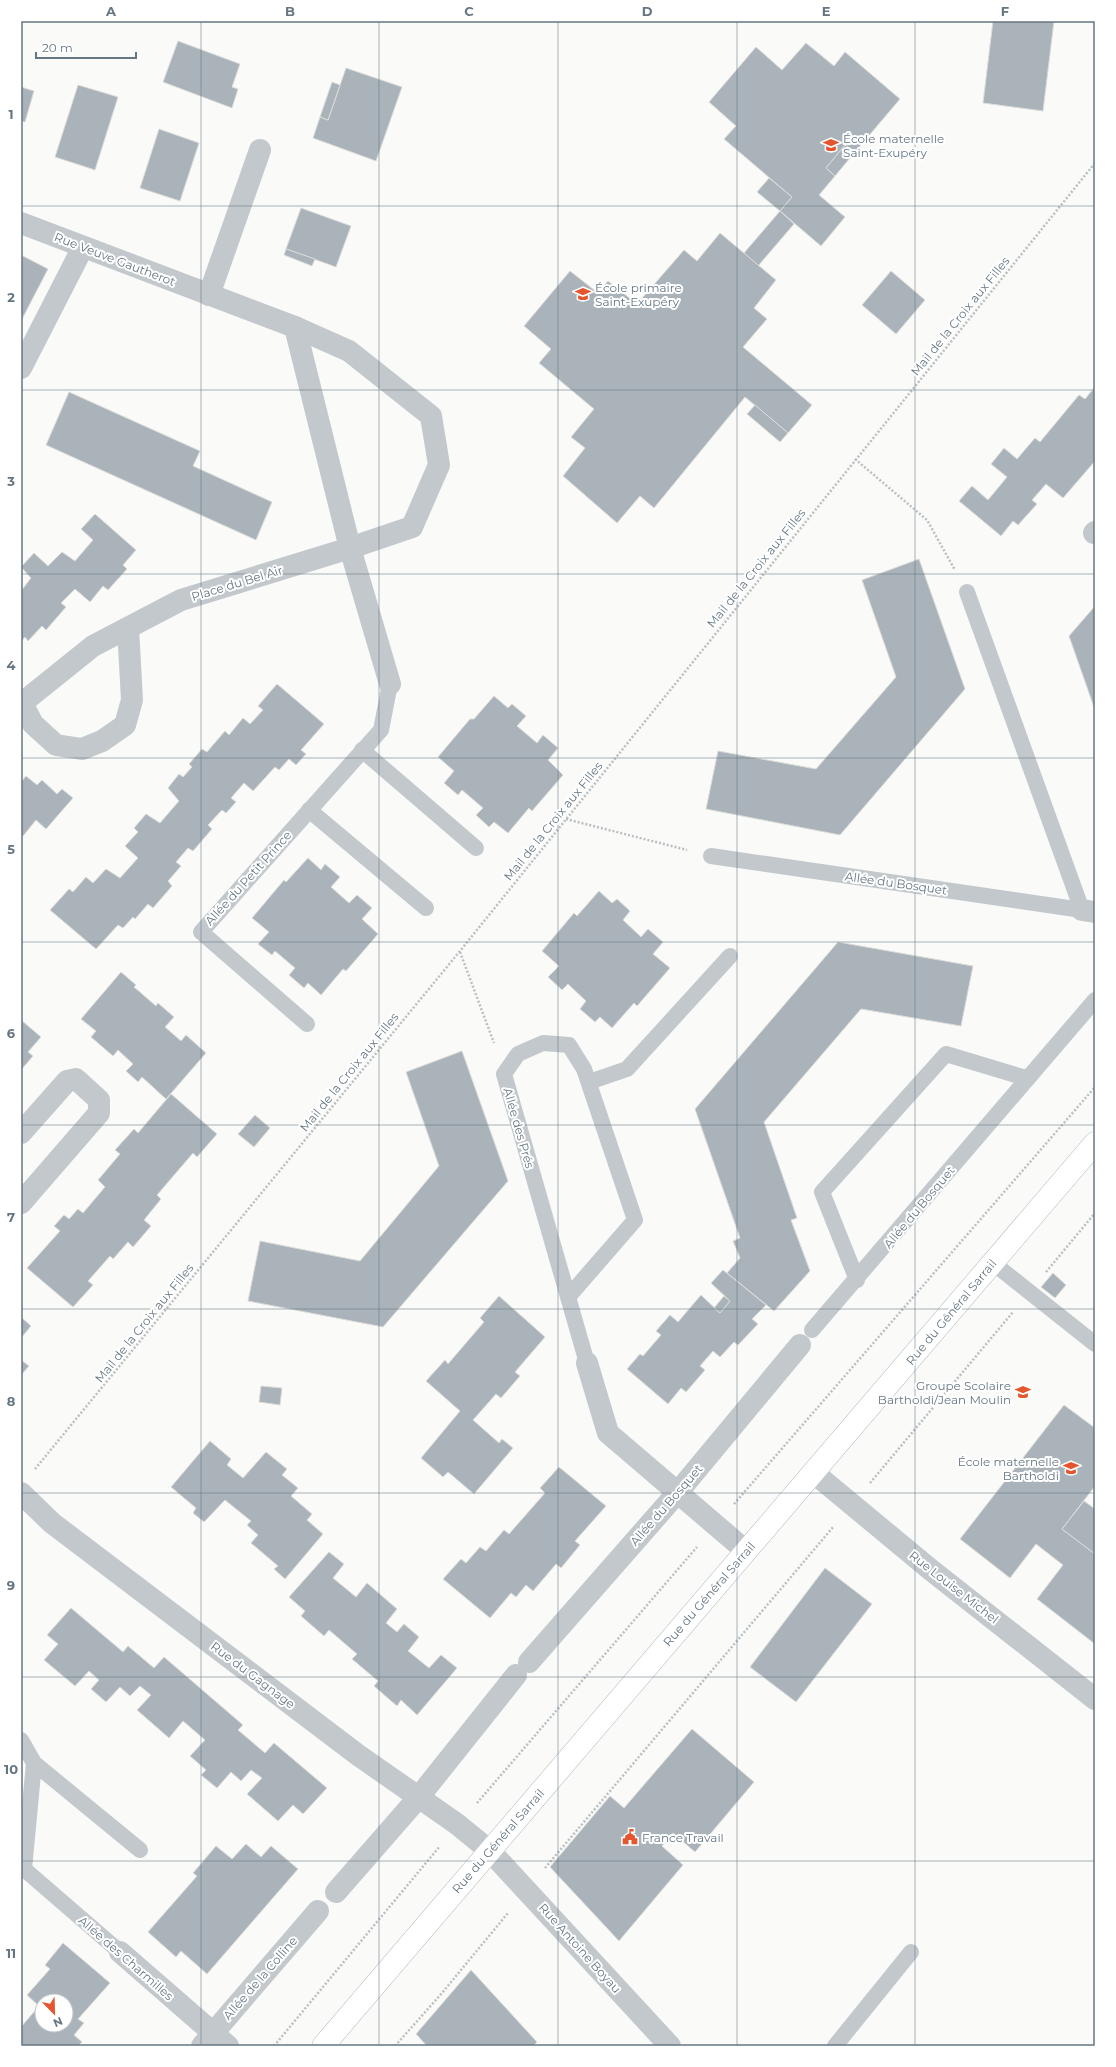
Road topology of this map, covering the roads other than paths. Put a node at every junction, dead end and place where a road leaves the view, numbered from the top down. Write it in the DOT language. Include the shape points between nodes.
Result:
graph roads {
  1 [pos="260,150"];
  2 [pos="21,223"];
  3 [pos="83,247"];
  4 [pos="209,295"];
  5 [pos="295,327"];
  6 [pos="21,368"];
  7 [pos="350,548"];
  8 [pos="967,592"];
  9 [pos="128,628"];
  10 [pos="390,684"];
  11 [pos="362,750"];
  12 [pos="310,810"];
  13 [pos="476,848"];
  14 [pos="711,856"];
  15 [pos="426,908"];
  16 [pos="1088,911"];
  17 [pos="730,956"];
  18 [pos="1095,1000"];
  19 [pos="307,1024"];
  20 [pos="1026,1078"];
  21 [pos="589,1082"];
  22 [pos="21,1133"];
  23 [pos="1095,1143"];
  24 [pos="21,1203"];
  25 [pos="993,1263"];
  26 [pos="857,1280"];
  27 [pos="568,1296"];
  28 [pos="806,1338"];
  29 [pos="1095,1344"];
  30 [pos="587,1363"];
  31 [pos="814,1473"];
  32 [pos="678,1492"];
  33 [pos="21,1493"];
  34 [pos="746,1551"];
  35 [pos="1095,1698"];
  36 [pos="21,1740"];
  37 [pos="34,1763"];
  38 [pos="418,1798"];
  39 [pos="140,1850"];
  40 [pos="490,1851"];
  41 [pos="23,1871"];
  42 [pos="336,1892"];
  43 [pos="318,1911"];
  44 [pos="120,1952"];
  45 [pos="911,1952"];
  46 [pos="214,2042"];
  47 [pos="323,2046"];
  48 [pos="670,2046"];
  49 [pos="835,2046"];
  1 -- 4 [label="street"];
  2 -- 3 [label="street, Rue Veuve Gautherot"];
  3 -- 4 [label="street, Rue Veuve Gautherot"];
  3 -- 6 [label="street"];
  4 -- 5 [label="street, Rue Veuve Gautherot"];
  5 -- 7 [label="street, Allée du Petit Prince"];
  5 -- 7 [label="street, Place du Bel Air" via="348,351 431,416 439,464 412,527"];
  7 -- 9 [label="street, Place du Bel Air" via="181,600"];
  7 -- 10 [label="street, Allée du Petit Prince"];
  8 -- 16 [label="lane, Allée du Bosquet"];
  9 -- 9 [label="street, Place du Bel Air" via="93,646 22,703 34,724 56,745 82,749 102,741 125,725 132,700"];
  10 -- 11 [label="lane, Allée du Petit Prince" via="381,730"];
  11 -- 12 [label="lane, Allée du Petit Prince"];
  11 -- 13 [label="lane"];
  12 -- 15 [label="lane"];
  12 -- 19 [label="lane, Allée du Petit Prince" via="200,932"];
  14 -- 16 [label="lane, Allée du Bosquet"];
  17 -- 21 [label="lane" via="627,1069"];
  18 -- 20 [label="lane, Allée du Bosquet"];
  20 -- 26 [label="lane, Allée du Bosquet"];
  20 -- 26 [label="lane" via="946,1054 822,1192"];
  21 -- 27 [label="lane, Allée des Prés" via="635,1220"];
  21 -- 27 [label="lane, Allée des Prés" via="569,1045 543,1043 518,1054 504,1074"];
  22 -- 24 [label="street" via="67,1081 76,1080 99,1100 99,1112"];
  23 -- 25 [label="main road, Rue du Général Sarrail"];
  25 -- 29 [label="lane"];
  25 -- 31 [label="main road, Rue du Général Sarrail"];
  26 -- 28 [label="lane, Allée du Bosquet"];
  27 -- 30 [label="lane, Allée des Prés"];
  28 -- 32 [label="street, Allée du Bosquet"];
  30 -- 32 [label="street, Allée des Prés" via="608,1433"];
  31 -- 34 [label="main road, Rue du Général Sarrail"];
  31 -- 35 [label="street, Rue Louise Michel" via="931,1570"];
  32 -- 34 [label="street, Allée des Prés"];
  32 -- 38 [label="street, Allée du Bosquet" via="523,1669"];
  33 -- 38 [label="street, Rue du Gagnage" via="52,1523"];
  34 -- 40 [label="main road, Rue du Général Sarrail"];
  36 -- 37 [label="lane"];
  37 -- 39 [label="lane"];
  37 -- 41 [label="lane, Allée des Charmilles"];
  38 -- 40 [label="street, Rue du Gagnage" via="457,1824"];
  38 -- 42 [label="street"];
  40 -- 47 [label="main road, Rue du Général Sarrail"];
  40 -- 48 [label="street, Rue Antoine Boyau"];
  41 -- 44 [label="lane, Allée des Charmilles"];
  43 -- 46 [label="street, Allée de la Colline"];
  44 -- 46 [label="street, Allée des Charmilles"];
  45 -- 49 [label="lane"];
}
